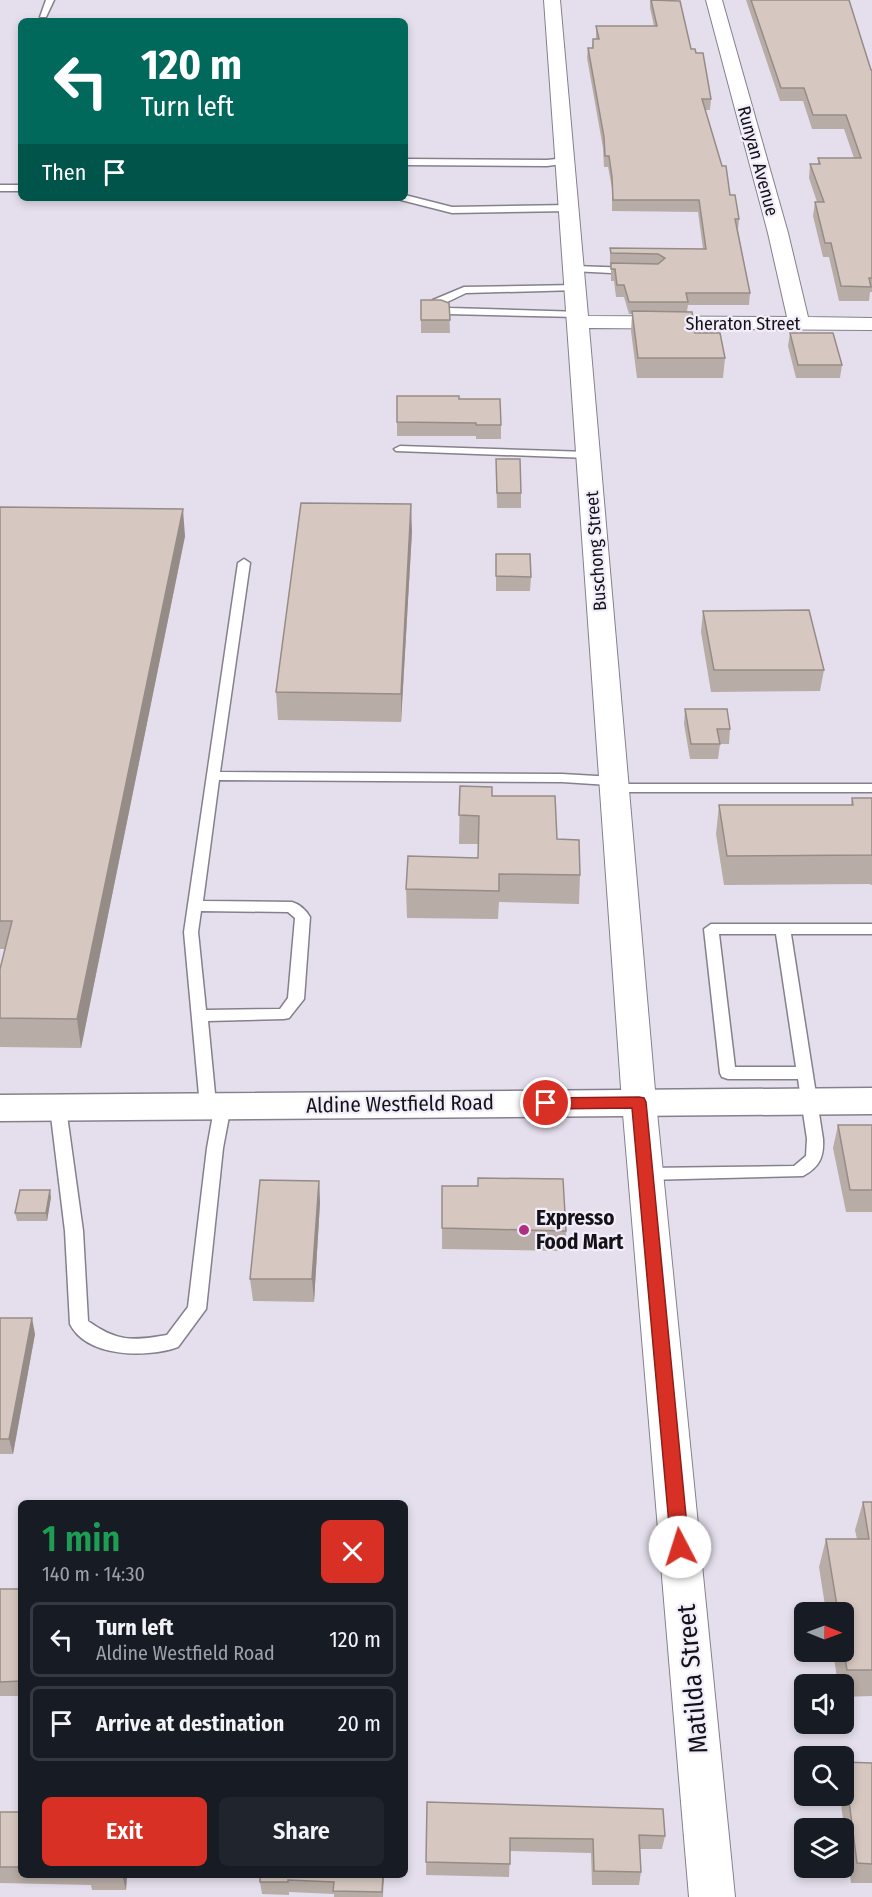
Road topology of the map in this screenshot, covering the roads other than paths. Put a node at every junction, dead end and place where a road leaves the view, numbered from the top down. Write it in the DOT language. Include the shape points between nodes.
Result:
graph roads {
  1 [pos="50,0"];
  2 [pos="552,0"];
  3 [pos="714,0"];
  4 [pos="43,15"];
  5 [pos="566,161"];
  6 [pos="408,162"];
  7 [pos="0,188"];
  8 [pos="18,188"];
  9 [pos="408,199"];
  10 [pos="570,208"];
  11 [pos="643,271"];
  12 [pos="575,278"];
  13 [pos="578,318"];
  14 [pos="799,324"];
  15 [pos="872,324"];
  16 [pos="400,449"];
  17 [pos="589,455"];
  18 [pos="244,563"];
  19 [pos="213,776"];
  20 [pos="614,784"];
  21 [pos="872,788"];
  22 [pos="195,906"];
  23 [pos="872,929"];
  24 [pos="783,931"];
  25 [pos="200,1016"];
  26 [pos="808,1087"];
  27 [pos="872,1101"];
  28 [pos="639,1102"];
  29 [pos="215,1106"];
  30 [pos="0,1108"];
  31 [pos="58,1108"];
  32 [pos="645,1174"];
  33 [pos="712,1897"];
  1 -- 4 [label="lane"];
  2 -- 5 [label="street, Buschong Street"];
  3 -- 14 [label="street, Runyan Avenue"];
  5 -- 6 [label="lane"];
  5 -- 10 [label="street, Buschong Street"];
  7 -- 8 [label="lane"];
  9 -- 10 [label="lane" via="452,210"];
  10 -- 12 [label="street, Buschong Street"];
  11 -- 12 [label="lane"];
  12 -- 13 [label="street, Buschong Street"];
  12 -- 13 [label="lane" via="464,290 436,306 448,311"];
  13 -- 14 [label="street, Sheraton Street"];
  13 -- 17 [label="street, Buschong Street"];
  14 -- 15 [label="street, Sheraton Street"];
  16 -- 17 [label="lane"];
  17 -- 20 [label="street, Buschong Street"];
  18 -- 19 [label="lane"];
  19 -- 20 [label="lane" via="550,778"];
  19 -- 22 [label="lane"];
  20 -- 21 [label="lane"];
  20 -- 28 [label="street, Buschong Street"];
  22 -- 25 [label="lane" via="191,932"];
  22 -- 25 [label="lane" via="292,907 303,917 296,999 284,1014"];
  23 -- 24 [label="lane"];
  24 -- 26 [label="lane"];
  24 -- 26 [label="lane" via="711,930 728,1072"];
  25 -- 29 [label="lane"];
  26 -- 27 [label="main road, Aldine Westfield Road"];
  26 -- 28 [label="main road, Aldine Westfield Road"];
  26 -- 32 [label="lane" via="816,1153 811,1164 797,1172"];
  28 -- 29 [label="main road, Aldine Westfield Road"];
  28 -- 32 [label="street, Matilda Street"];
  29 -- 31 [label="main road, Aldine Westfield Road"];
  29 -- 31 [label="lane" via="215,1148 197,1309 172,1342 129,1349 98,1340 78,1324 74,1231"];
  30 -- 31 [label="main road, Aldine Westfield Road"];
  32 -- 33 [label="street, Matilda Street"];
}
